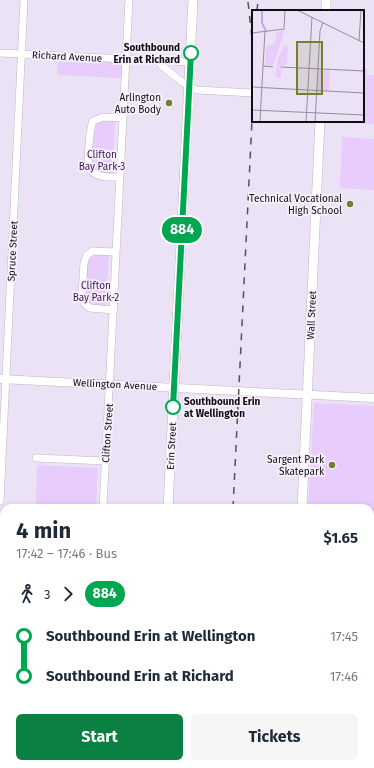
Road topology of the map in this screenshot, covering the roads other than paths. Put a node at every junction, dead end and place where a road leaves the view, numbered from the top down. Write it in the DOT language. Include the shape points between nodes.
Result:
graph roads {
  1 [pos="24,0"];
  2 [pos="129,0"];
  3 [pos="193,0"];
  4 [pos="0,53"];
  5 [pos="22,54"];
  6 [pos="126,59"];
  7 [pos="158,60"];
  8 [pos="190,62"];
  9 [pos="189,86"];
  10 [pos="252,93"];
  11 [pos="123,118"];
  12 [pos="320,122"];
  13 [pos="120,177"];
  14 [pos="116,252"];
  15 [pos="114,310"];
  16 [pos="3,379"];
  17 [pos="110,384"];
  18 [pos="174,387"];
  19 [pos="307,394"];
  20 [pos="374,398"];
  21 [pos="36,458"];
  22 [pos="105,462"];
  23 [pos="0,501"];
  24 [pos="103,504"];
  25 [pos="168,504"];
  26 [pos="302,504"];
  1 -- 5 [label="street, Spruce Street"];
  2 -- 6 [label="street, Clifton Street"];
  3 -- 8 [label="main road, Erin Street"];
  4 -- 5 [label="street, Richard Avenue"];
  5 -- 6 [label="street, Richard Avenue"];
  5 -- 16 [label="street, Spruce Street"];
  6 -- 7 [label="street, Richard Avenue"];
  6 -- 11 [label="street, Clifton Street"];
  7 -- 8 [label="street, Richard Avenue"];
  7 -- 9 [label="street" via="162,66"];
  8 -- 9 [label="main road, Erin Street"];
  9 -- 10 [label="street" via="197,90"];
  9 -- 18 [label="main road, Erin Street"];
  11 -- 13 [label="street, Clifton Street"];
  11 -- 13 [label="street" via="103,117 94,121 90,130 88,161 95,174"];
  12 -- 19 [label="main road, Wall Street"];
  13 -- 14 [label="street, Clifton Street"];
  14 -- 15 [label="street, Clifton Street"];
  14 -- 15 [label="street" via="93,251 85,257 82,294 84,303 90,308"];
  15 -- 17 [label="street, Clifton Street"];
  16 -- 17 [label="street, Wellington Avenue"];
  16 -- 23 [label="street, Spruce Street"];
  17 -- 18 [label="street, Wellington Avenue"];
  17 -- 22 [label="street, Clifton Street"];
  18 -- 19 [label="street, Wellington Avenue"];
  18 -- 25 [label="main road, Erin Street"];
  19 -- 20 [label="street, Wellington Avenue"];
  19 -- 26 [label="main road, Wall Street"];
  21 -- 22 [label="street"];
  22 -- 24 [label="street, Clifton Street"];
}
